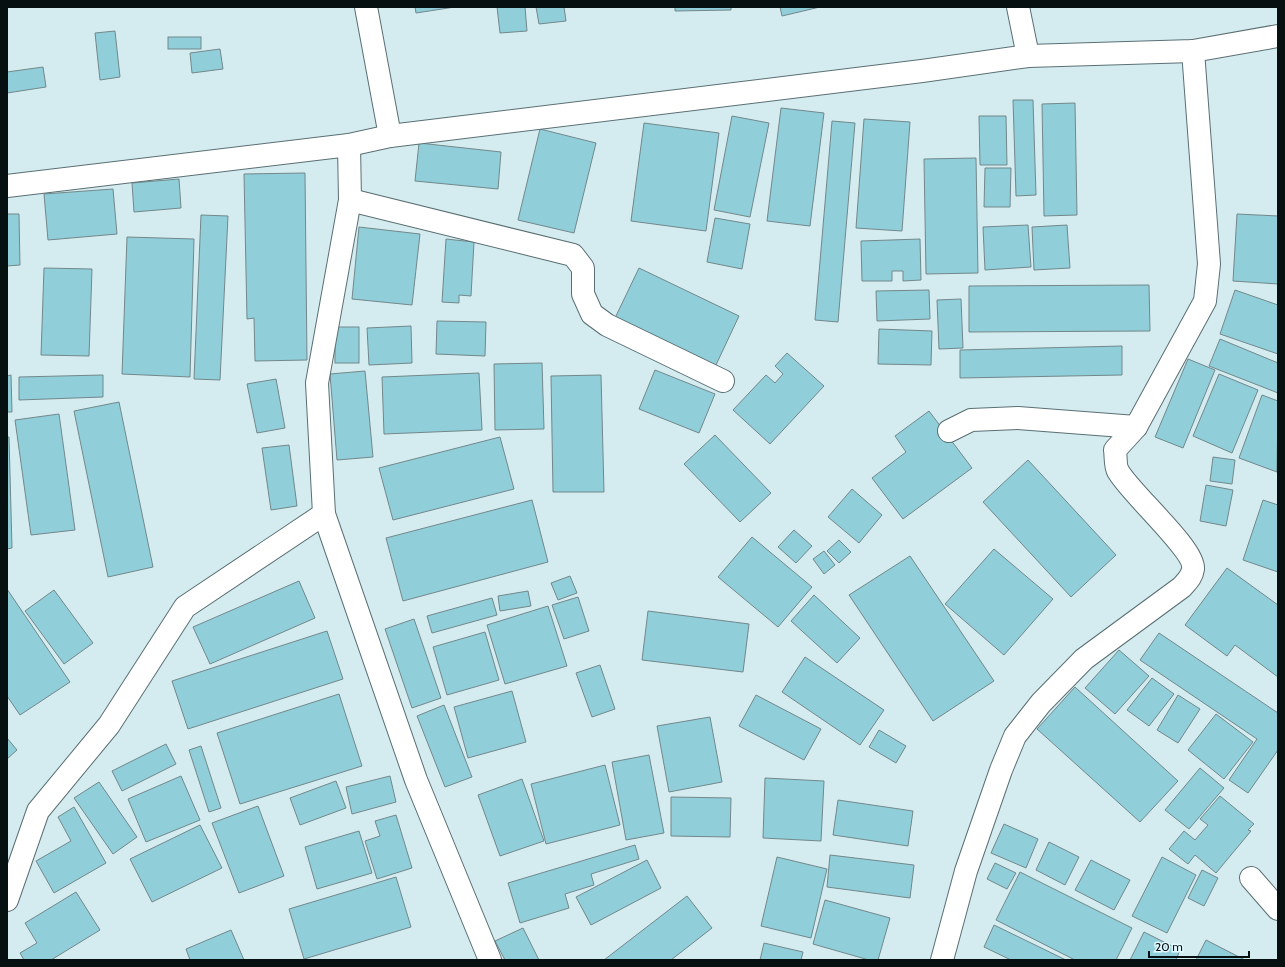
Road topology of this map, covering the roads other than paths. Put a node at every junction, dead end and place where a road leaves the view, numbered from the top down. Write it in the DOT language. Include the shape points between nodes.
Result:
graph roads {
  1 [pos="366,7"];
  2 [pos="1018,7"];
  3 [pos="1278,36"];
  4 [pos="1193,51"];
  5 [pos="1028,56"];
  6 [pos="390,136"];
  7 [pos="350,146"];
  8 [pos="7,186"];
  9 [pos="350,200"];
  10 [pos="723,381"];
  11 [pos="1136,427"];
  12 [pos="949,431"];
  13 [pos="324,514"];
  14 [pos="1251,878"];
  15 [pos="7,900"];
  16 [pos="1278,909"];
  17 [pos="490,960"];
  18 [pos="942,960"];
  1 -- 6 [label="street"];
  2 -- 5 [label="street"];
  3 -- 4 [label="street"];
  4 -- 5 [label="street"];
  4 -- 11 [label="street" via="1209,264 1205,301"];
  5 -- 6 [label="street"];
  6 -- 7 [label="street"];
  7 -- 8 [label="street"];
  7 -- 9 [label="street"];
  9 -- 10 [label="street" via="573,255 583,268 583,294 592,314 607,325"];
  9 -- 13 [label="street" via="317,383"];
  11 -- 12 [label="street" via="1018,418 971,420"];
  11 -- 18 [label="street" via="1115,450 1117,470 1178,540 1191,557 1194,568 1182,587 1084,659 1041,703 1015,736 966,871"];
  13 -- 15 [label="street" via="185,607 109,725 38,811"];
  13 -- 17 [label="street" via="416,780"];
  14 -- 16 [label="street"];
}
